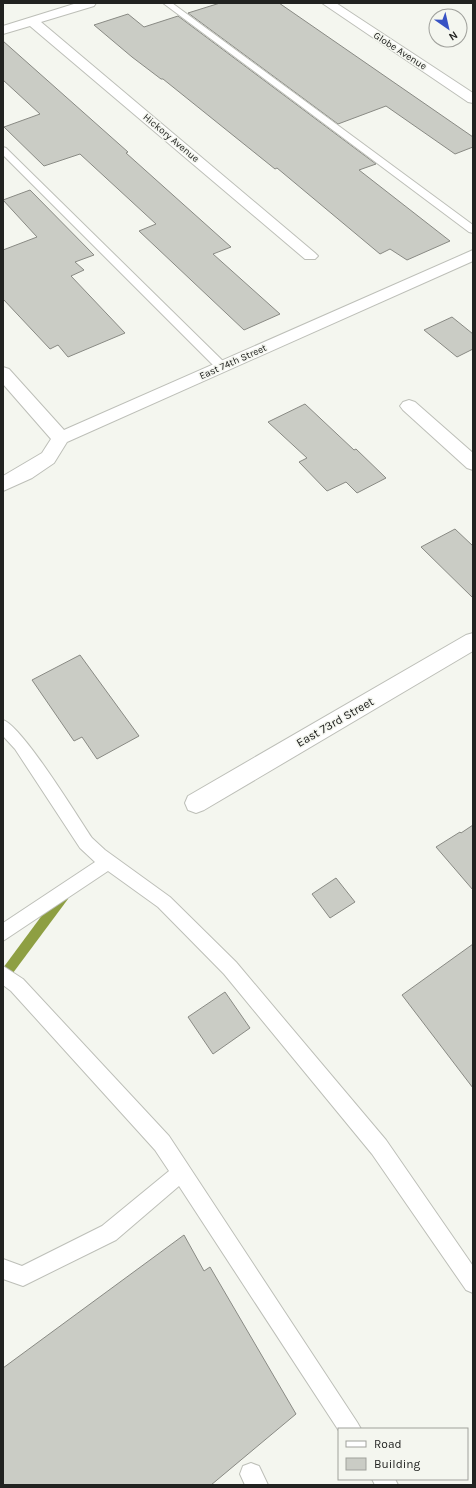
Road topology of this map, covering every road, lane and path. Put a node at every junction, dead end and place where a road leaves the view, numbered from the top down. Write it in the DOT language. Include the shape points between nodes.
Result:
graph roads {
  1 [pos="90,3"];
  2 [pos="167,3"];
  3 [pos="328,3"];
  4 [pos="32,21"];
  5 [pos="3,30"];
  6 [pos="473,99"];
  7 [pos="3,150"];
  8 [pos="473,230"];
  9 [pos="310,256"];
  10 [pos="473,256"];
  11 [pos="222,367"];
  12 [pos="3,373"];
  13 [pos="409,406"];
  14 [pos="61,438"];
  15 [pos="473,463"];
  16 [pos="3,484"];
  17 [pos="473,641"];
  18 [pos="3,726"];
  19 [pos="196,803"];
  20 [pos="108,862"];
  21 [pos="3,933"];
  22 [pos="3,974"];
  23 [pos="182,1172"];
  24 [pos="3,1269"];
  25 [pos="473,1283"];
  26 [pos="349,1428"];
  1 -- 4 [label="street"];
  2 -- 8 [label="lane"];
  3 -- 6 [label="street, Globe Avenue"];
  4 -- 5 [label="street"];
  4 -- 9 [label="street, Hickory Avenue"];
  7 -- 11 [label="lane"];
  10 -- 11 [label="street, East 74th Street"];
  11 -- 14 [label="street, East 74th Street"];
  12 -- 14 [label="street"];
  13 -- 15 [label="street"];
  14 -- 16 [label="street" via="48,458"];
  17 -- 19 [label="street, East 73rd Street"];
  18 -- 20 [label="lane" via="20,744 86,843"];
  20 -- 21 [label="lane"];
  20 -- 25 [label="lane" via="164,902 230,968 379,1147"];
  22 -- 23 [label="lane" via="17,985 162,1143"];
  23 -- 24 [label="lane" via="109,1233 23,1276"];
  23 -- 26 [label="lane"];
}
